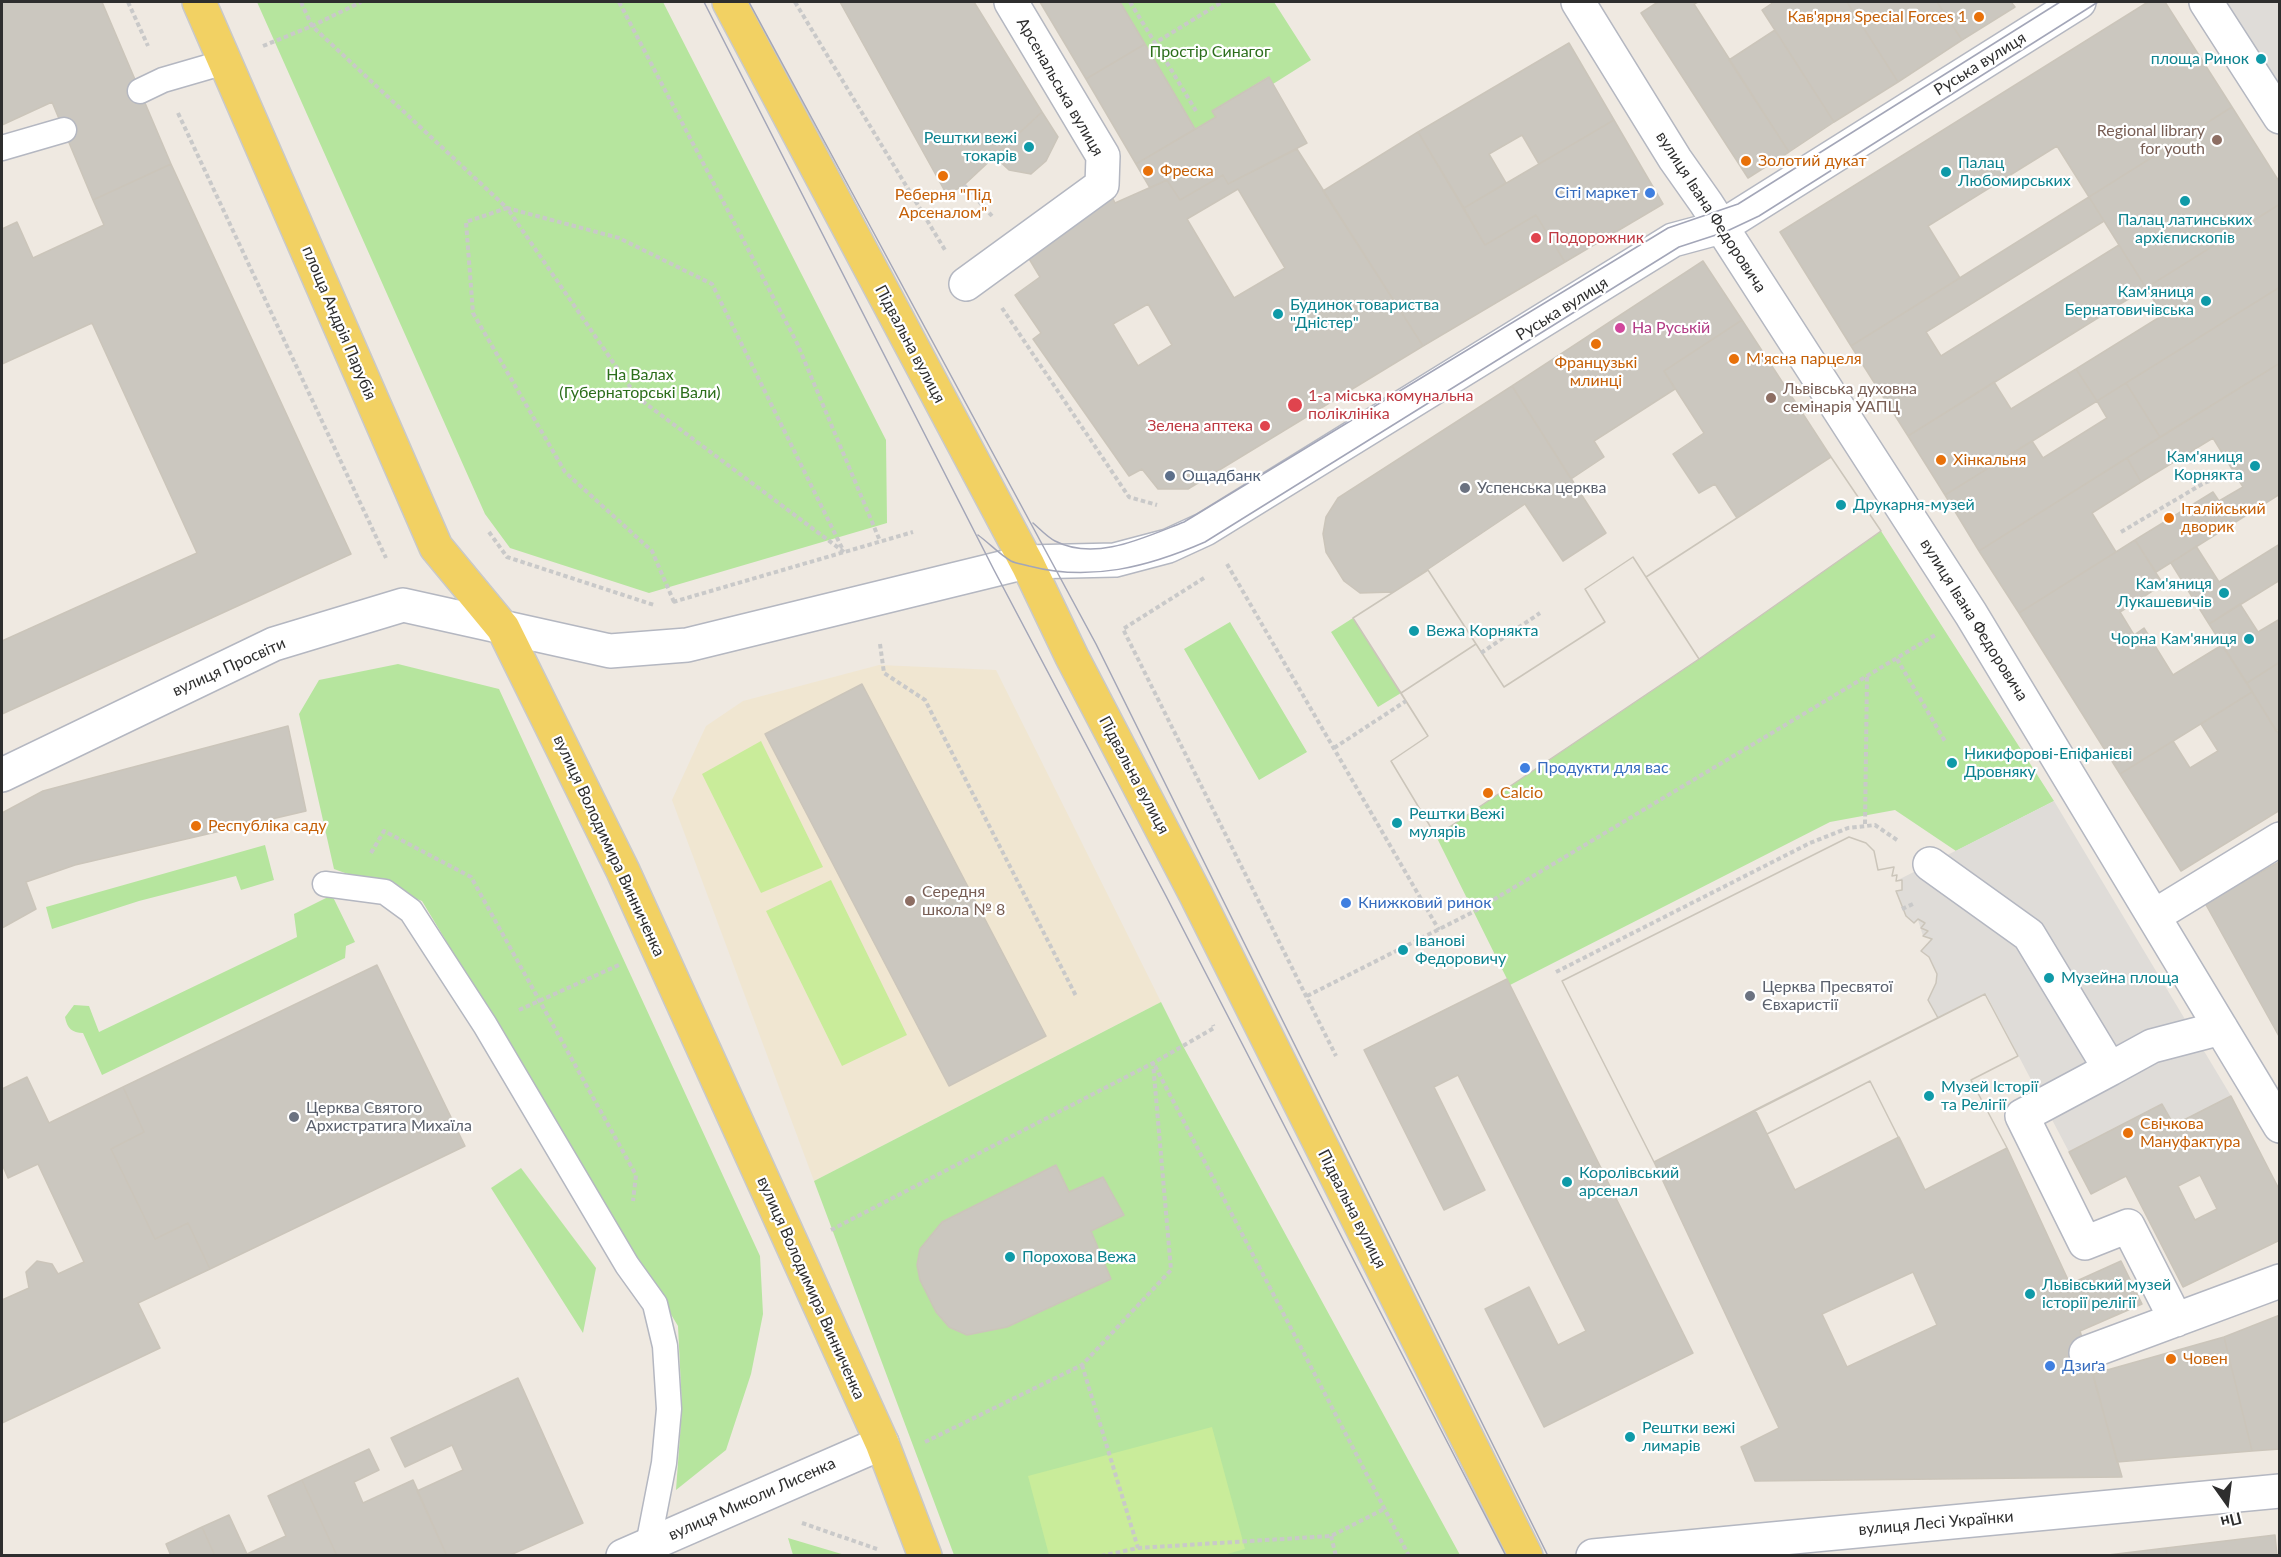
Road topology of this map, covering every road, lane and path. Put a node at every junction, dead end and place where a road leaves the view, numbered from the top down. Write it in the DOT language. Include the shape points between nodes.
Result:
graph roads {
  1 [pos="199,2"];
  2 [pos="302,2"];
  3 [pos="361,2"];
  4 [pos="619,2"];
  5 [pos="729,2"];
  6 [pos="1011,2"];
  7 [pos="1130,2"];
  8 [pos="1222,2"];
  9 [pos="1578,2"];
  10 [pos="2079,2"];
  11 [pos="2206,2"];
  12 [pos="312,26"];
  13 [pos="1155,43"];
  14 [pos="225,62"];
  15 [pos="140,91"];
  16 [pos="174,104"];
  17 [pos="1196,111"];
  18 [pos="2280,117"];
  19 [pos="64,130"];
  20 [pos="2,148"];
  21 [pos="964,185"];
  22 [pos="507,208"];
  23 [pos="998,224"];
  24 [pos="1721,227"];
  25 [pos="966,284"];
  26 [pos="2234,473"];
  27 [pos="489,532"];
  28 [pos="913,532"];
  29 [pos="2121,532"];
  30 [pos="880,541"];
  31 [pos="844,552"];
  32 [pos="386,558"];
  33 [pos="1026,562"];
  34 [pos="1227,563"];
  35 [pos="674,602"];
  36 [pos="666,604"];
  37 [pos="658,606"];
  38 [pos="1540,613"];
  39 [pos="1971,614"];
  40 [pos="503,628"];
  41 [pos="1123,629"];
  42 [pos="880,644"];
  43 [pos="1481,653"];
  44 [pos="1897,659"];
  45 [pos="1867,677"];
  46 [pos="1406,701"];
  47 [pos="1946,743"];
  48 [pos="1334,748"];
  49 [pos="2,775"];
  50 [pos="1865,824"];
  51 [pos="2280,839"];
  52 [pos="1930,864"];
  53 [pos="325,884"];
  54 [pos="352,887"];
  55 [pos="2154,916"];
  56 [pos="1439,930"];
  57 [pos="632,959"];
  58 [pos="1556,972"];
  59 [pos="1076,996"];
  60 [pos="1306,996"];
  61 [pos="540,1000"];
  62 [pos="485,1025"];
  63 [pos="1214,1028"];
  64 [pos="2221,1028"];
  65 [pos="1336,1056"];
  66 [pos="1153,1063"];
  67 [pos="2110,1069"];
  68 [pos="2280,1126"];
  69 [pos="827,1232"];
  70 [pos="627,1265"];
  71 [pos="2280,1281"];
  72 [pos="2176,1320"];
  73 [pos="2086,1353"];
  74 [pos="1082,1365"];
  75 [pos="882,1443"];
  76 [pos="915,1447"];
  77 [pos="2280,1491"];
  78 [pos="1386,1508"];
  79 [pos="796,1521"];
  80 [pos="1331,1536"];
  81 [pos="1138,1548"];
  82 [pos="635,1550"];
  83 [pos="879,1550"];
  84 [pos="925,1556"];
  85 [pos="1101,1556"];
  86 [pos="1336,1556"];
  87 [pos="1409,1556"];
  88 [pos="1526,1556"];
  89 [pos="1593,1556"];
  1 -- 14 [label="main road, площа Андрія Парубія"];
  2 -- 12 [label="path"];
  3 -- 12 [label="path"];
  4 -- 30 [label="path" via="797,343"];
  5 -- 33 [label="main road, Підвальна вулиця"];
  6 -- 25 [label="street, Арсенальська вулиця" via="1103,156 1102,185"];
  7 -- 13 [label="path"];
  8 -- 13 [label="path"];
  9 -- 24 [label="street, вулиця Івана Федоровича"];
  10 -- 24 [label="street, Руська вулиця"];
  11 -- 18 [label="street"];
  12 -- 14 [label="path"];
  12 -- 22 [label="path"];
  13 -- 17 [label="path"];
  14 -- 15 [label="lane"];
  14 -- 40 [label="main road, площа Андрія Парубія" via="436,547"];
  16 -- 32 [label="path"];
  19 -- 20 [label="lane"];
  21 -- 23 [label="path"];
  22 -- 31 [label="path" via="637,397"];
  22 -- 31 [label="path" via="619,238 712,284"];
  22 -- 35 [label="path" via="466,222 473,313 565,472 652,551"];
  24 -- 33 [label="street, Руська вулиця" via="1673,240 1205,529 1168,546 1115,560"];
  24 -- 39 [label="street, вулиця Івана Федоровича"];
  26 -- 29 [label="path" via="2204,483"];
  27 -- 37 [label="path" via="507,557"];
  28 -- 30 [label="path"];
  30 -- 31 [label="path"];
  31 -- 35 [label="path"];
  33 -- 40 [label="street" via="687,645 610,651"];
  33 -- 88 [label="main road, Підвальна вулиця"];
  34 -- 48 [label="path"];
  35 -- 36 [label="path"];
  38 -- 43 [label="path"];
  39 -- 44 [label="path"];
  39 -- 55 [label="street, вулиця Івана Федоровича"];
  40 -- 49 [label="street, вулиця Просвіти" via="403,605 274,644"];
  40 -- 75 [label="main road, вулиця Володимира Винниченка" via="623,872"];
  41 -- 60 [label="path"];
  42 -- 59 [label="path" via="884,673 925,700"];
  44 -- 45 [label="path"];
  44 -- 47 [label="path"];
  45 -- 50 [label="path"];
  45 -- 56 [label="path"];
  46 -- 48 [label="path"];
  48 -- 56 [label="path"];
  50 -- 52 [label="path" via="1875,825"];
  50 -- 58 [label="path" via="1810,843"];
  51 -- 55 [label="street"];
  52 -- 67 [label="street" via="2029,935"];
  53 -- 54 [label="lane"];
  54 -- 61 [label="path" via="384,831 471,878"];
  54 -- 62 [label="lane" via="385,892 411,911"];
  55 -- 64 [label="street, вулиця Івана Федоровича"];
  56 -- 60 [label="path"];
  57 -- 61 [label="path"];
  60 -- 65 [label="path"];
  61 -- 62 [label="path"];
  61 -- 70 [label="path" via="636,1175"];
  62 -- 70 [label="lane"];
  63 -- 66 [label="path"];
  64 -- 67 [label="street" via="2152,1046"];
  64 -- 68 [label="street, вулиця Івана Федоровича"];
  66 -- 69 [label="path"];
  66 -- 74 [label="path" via="1171,1270"];
  66 -- 78 [label="path"];
  67 -- 72 [label="street" via="2022,1116 2085,1243 2128,1226"];
  70 -- 82 [label="lane" via="655,1304 665,1346 669,1409 664,1463"];
  71 -- 72 [label="street"];
  72 -- 73 [label="street"];
  74 -- 76 [label="path"];
  74 -- 81 [label="path"];
  75 -- 82 [label="street, вулиця Миколи Лисенка"];
  75 -- 84 [label="main road, вулиця Володимира Винниченка"];
  77 -- 89 [label="street, вулиця Лесі Українки"];
  78 -- 80 [label="path"];
  78 -- 87 [label="path"];
  79 -- 83 [label="path"];
  80 -- 81 [label="path"];
  80 -- 86 [label="path"];
  81 -- 85 [label="path"];
}
